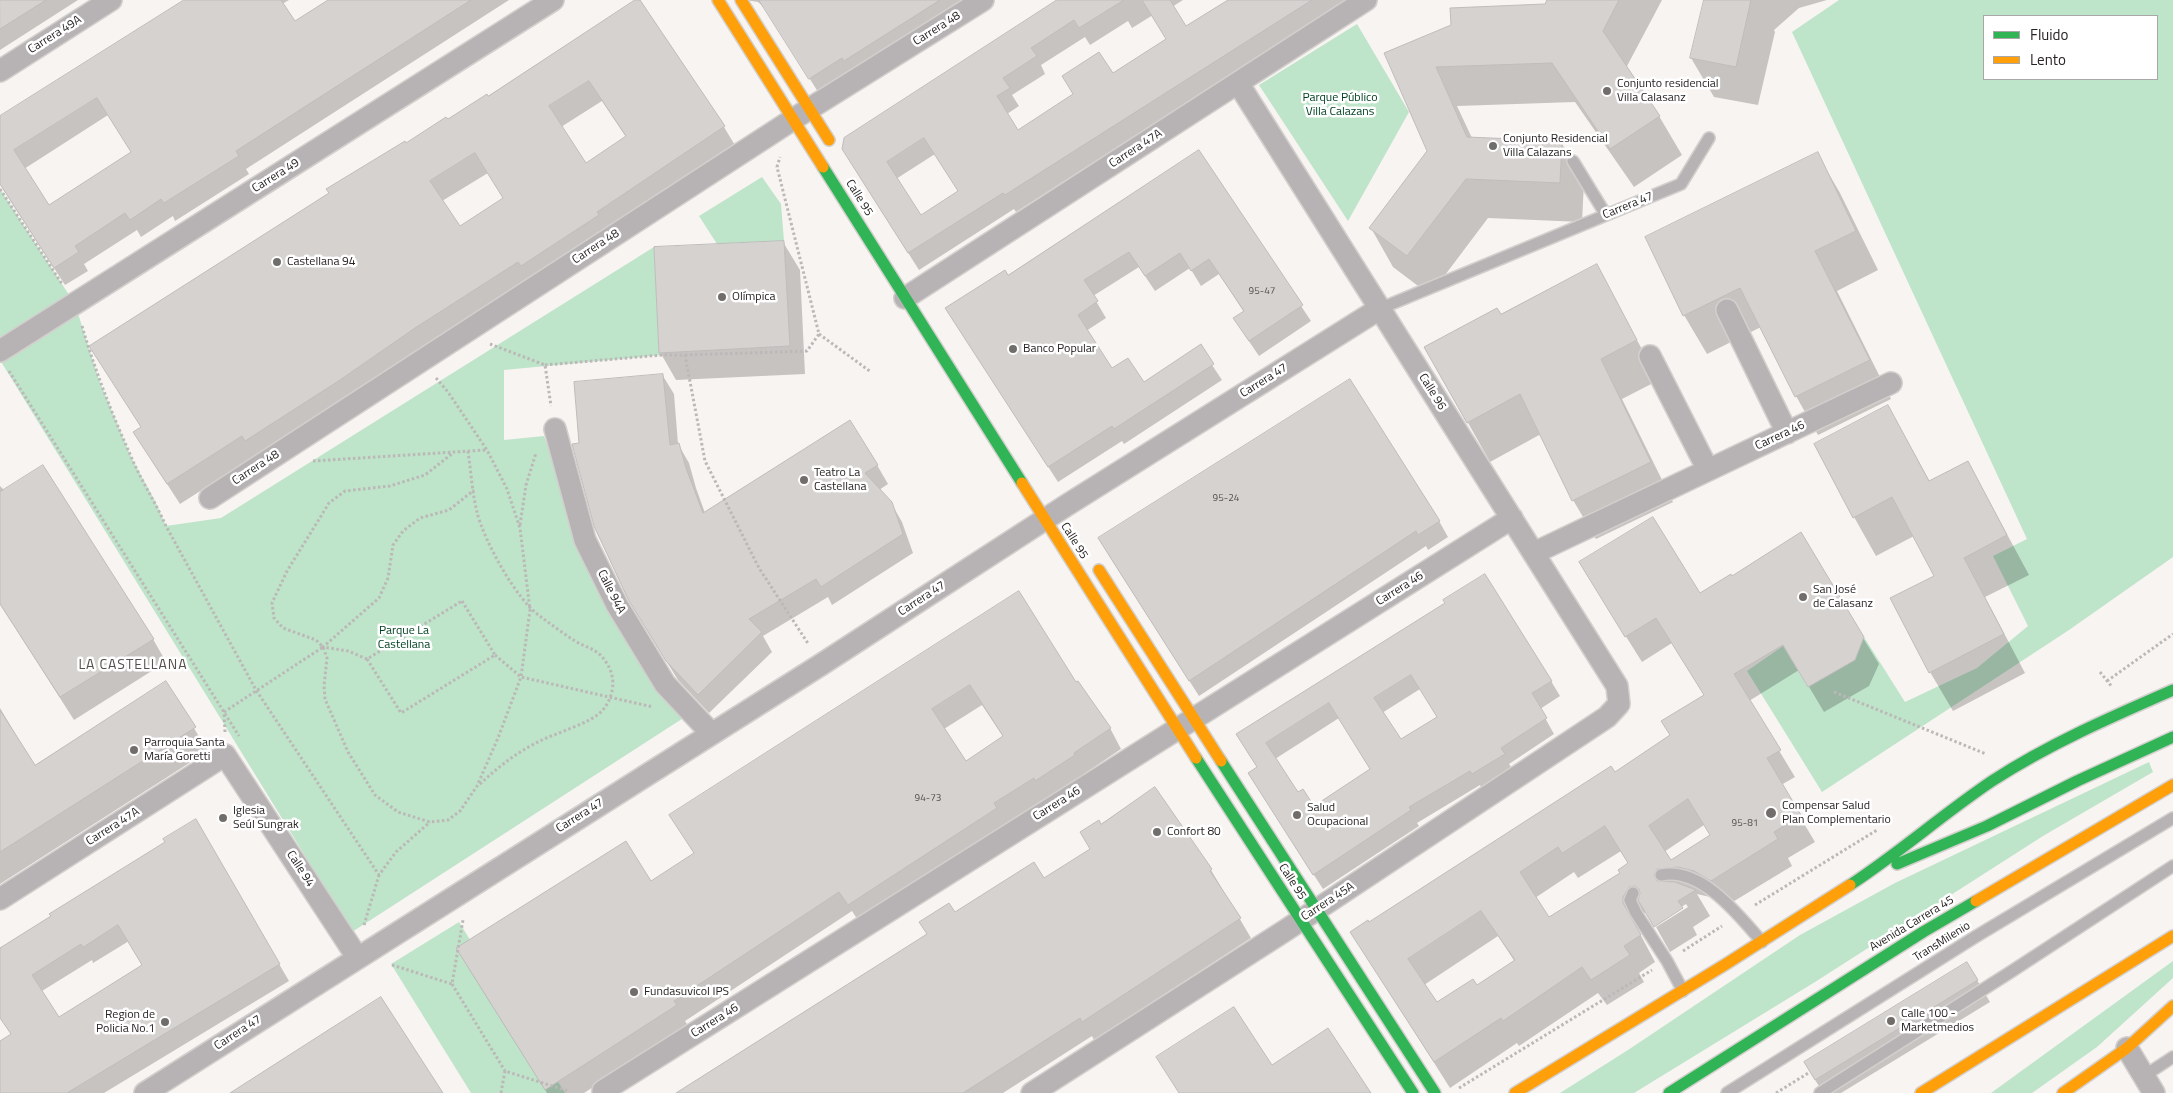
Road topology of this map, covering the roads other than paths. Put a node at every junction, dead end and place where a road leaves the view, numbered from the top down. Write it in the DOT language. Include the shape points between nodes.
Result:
graph roads {
  1 [pos="111,0"];
  2 [pos="552,0"];
  3 [pos="718,0"];
  4 [pos="741,0"];
  5 [pos="983,0"];
  6 [pos="1366,0"];
  7 [pos="0,70"];
  8 [pos="1238,83"];
  9 [pos="801,114"];
  10 [pos="1709,138"];
  11 [pos="835,150"];
  12 [pos="1573,161"];
  13 [pos="1606,215"];
  14 [pos="917,290"];
  15 [pos="1379,308"];
  16 [pos="1726,310"];
  17 [pos="1650,356"];
  18 [pos="3,358"];
  19 [pos="1891,383"];
  20 [pos="555,429"];
  21 [pos="1787,433"];
  22 [pos="1708,470"];
  23 [pos="210,498"];
  24 [pos="1056,512"];
  25 [pos="1512,518"];
  26 [pos="1534,553"];
  27 [pos="1090,557"];
  28 [pos="2173,690"];
  29 [pos="1619,704"];
  30 [pos="1185,723"];
  31 [pos="711,733"];
  32 [pos="2173,737"];
  33 [pos="226,755"];
  34 [pos="2173,785"];
  35 [pos="2173,818"];
  36 [pos="2173,866"];
  37 [pos="1661,875"];
  38 [pos="1854,883"];
  39 [pos="1633,893"];
  40 [pos="0,898"];
  41 [pos="1308,915"];
  42 [pos="2173,924"];
  43 [pos="2173,936"];
  44 [pos="1762,942"];
  45 [pos="357,957"];
  46 [pos="2116,970"];
  47 [pos="1683,991"];
  48 [pos="2173,1006"];
  49 [pos="2127,1048"];
  50 [pos="2173,1057"];
  51 [pos="2149,1084"];
  52 [pos="604,1092"];
  53 [pos="145,1093"];
  54 [pos="1032,1093"];
  55 [pos="1412,1093"];
  56 [pos="1434,1093"];
  57 [pos="1515,1093"];
  58 [pos="1669,1093"];
  59 [pos="1727,1093"];
  60 [pos="1820,1093"];
  61 [pos="1921,1093"];
  62 [pos="2063,1093"];
  1 -- 7 [label="street, Carrera 49A"];
  2 -- 18 [label="street, Carrera 49" via="75,304"];
  3 -- 9 [label="main road, Calle 95"];
  4 -- 9 [label="main road, Calle 95"];
  5 -- 9 [label="street, Carrera 48"];
  6 -- 8 [label="street, Carrera 47A"];
  8 -- 14 [label="street, Carrera 47A"];
  8 -- 15 [label="street, Calle 96"];
  9 -- 11 [label="main road, Calle 95"];
  9 -- 14 [label="main road, Calle 95"];
  9 -- 23 [label="street, Carrera 48"];
  10 -- 13 [label="lane, Carrera 47" via="1681,184"];
  12 -- 13 [label="lane"];
  13 -- 15 [label="lane, Carrera 47"];
  14 -- 24 [label="main road, Calle 95"];
  15 -- 24 [label="street, Carrera 47"];
  15 -- 25 [label="street, Calle 96"];
  16 -- 21 [label="street"];
  17 -- 22 [label="street"];
  19 -- 21 [label="street, Carrera 46"];
  20 -- 31 [label="street, Calle 94A" via="585,540 617,605 665,684"];
  21 -- 22 [label="street, Carrera 46"];
  22 -- 26 [label="street, Carrera 46"];
  24 -- 30 [label="main road, Calle 95"];
  24 -- 31 [label="street, Carrera 47"];
  25 -- 26 [label="street, Calle 96"];
  25 -- 30 [label="street, Carrera 46"];
  26 -- 29 [label="street, Calle 96" via="1617,686"];
  27 -- 30 [label="main road, Calle 95"];
  28 -- 38 [label="main road" via="2088,728 2025,762 1986,786"];
  29 -- 41 [label="street, Carrera 45A" via="1607,717"];
  30 -- 41 [label="main road, Calle 95"];
  30 -- 41 [label="main road, Calle 95"];
  30 -- 52 [label="street, Carrera 46"];
  31 -- 45 [label="street, Carrera 47"];
  32 -- 38 [label="main road" via="2077,780 1987,826"];
  33 -- 40 [label="street, Carrera 47A"];
  33 -- 45 [label="street, Calle 94"];
  34 -- 58 [label="main road, Avenida Carrera 45" via="1923,932"];
  35 -- 59 [label="lane, TransMilenio" via="1975,937"];
  36 -- 60 [label="lane"];
  37 -- 44 [label="lane" via="1672,873 1701,882"];
  38 -- 44 [label="main road"];
  39 -- 47 [label="lane" via="1630,900 1636,913"];
  41 -- 54 [label="street, Carrera 45A"];
  41 -- 55 [label="main road, Calle 95"];
  41 -- 56 [label="main road, Calle 95"];
  42 -- 46 [label="main road"];
  43 -- 46 [label="main road"];
  44 -- 47 [label="main road"];
  45 -- 53 [label="street, Carrera 47"];
  46 -- 61 [label="main road"];
  47 -- 57 [label="main road"];
  48 -- 49 [label="main road"];
  49 -- 51 [label="street"];
  49 -- 62 [label="main road"];
  50 -- 51 [label="lane"];
}
